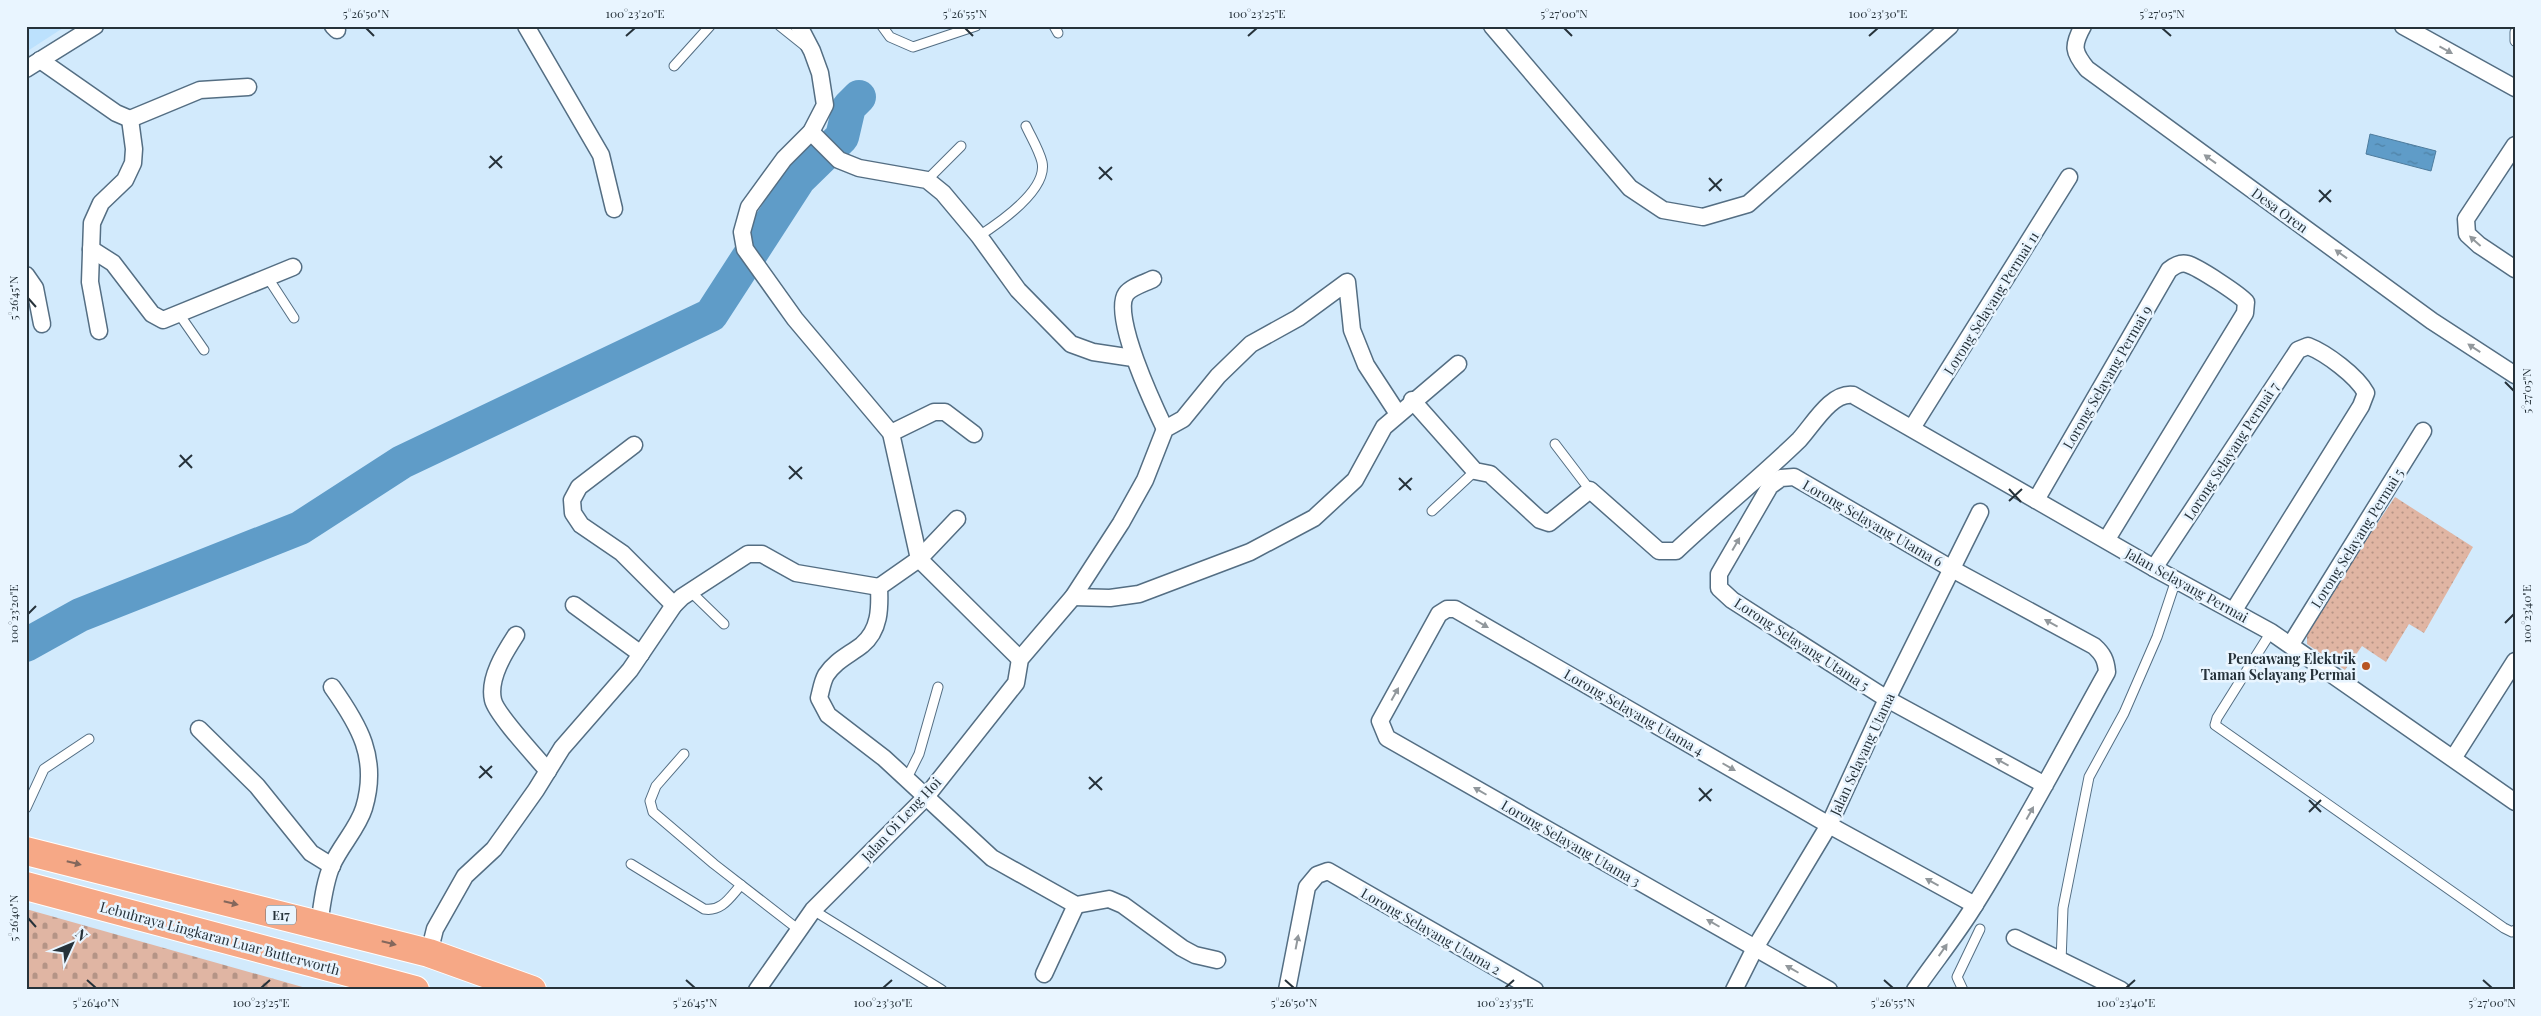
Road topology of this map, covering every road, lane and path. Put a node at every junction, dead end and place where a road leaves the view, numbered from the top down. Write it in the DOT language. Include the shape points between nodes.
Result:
graph roads {
  1 [pos="526,26"];
  2 [pos="710,26"];
  3 [pos="780,26"];
  4 [pos="799,26"];
  5 [pos="882,26"];
  6 [pos="976,26"];
  7 [pos="1492,26"];
  8 [pos="1950,26"];
  9 [pos="2083,26"];
  10 [pos="2403,26"];
  11 [pos="86,29"];
  12 [pos="2515,32"];
  13 [pos="2515,41"];
  14 [pos="812,51"];
  15 [pos="33,65"];
  16 [pos="674,66"];
  17 [pos="248,87"];
  18 [pos="2515,88"];
  19 [pos="130,119"];
  20 [pos="1026,126"];
  21 [pos="814,135"];
  22 [pos="961,146"];
  23 [pos="2515,146"];
  24 [pos="2069,177"];
  25 [pos="927,180"];
  26 [pos="614,209"];
  27 [pos="979,236"];
  28 [pos="91,249"];
  29 [pos="293,267"];
  30 [pos="2515,269"];
  31 [pos="26,275"];
  32 [pos="268,278"];
  33 [pos="1153,279"];
  34 [pos="179,314"];
  35 [pos="294,318"];
  36 [pos="42,324"];
  37 [pos="99,331"];
  38 [pos="204,350"];
  39 [pos="1133,358"];
  40 [pos="1458,364"];
  41 [pos="2515,375"];
  42 [pos="1412,400"];
  43 [pos="1398,414"];
  44 [pos="1912,428"];
  45 [pos="1164,429"];
  46 [pos="2423,431"];
  47 [pos="891,433"];
  48 [pos="974,434"];
  49 [pos="1555,444"];
  50 [pos="634,445"];
  51 [pos="1475,471"];
  52 [pos="1590,490"];
  53 [pos="2036,500"];
  54 [pos="1432,510"];
  55 [pos="1980,512"];
  56 [pos="957,519"];
  57 [pos="2107,540"];
  58 [pos="919,559"];
  59 [pos="2154,568"];
  60 [pos="1952,569"];
  61 [pos="2176,580"];
  62 [pos="879,587"];
  63 [pos="1719,588"];
  64 [pos="691,592"];
  65 [pos="1073,597"];
  66 [pos="574,605"];
  67 [pos="674,605"];
  68 [pos="2234,610"];
  69 [pos="1439,614"];
  70 [pos="724,624"];
  71 [pos="2271,632"];
  72 [pos="516,635"];
  73 [pos="2291,644"];
  74 [pos="641,654"];
  75 [pos="1020,659"];
  76 [pos="2515,661"];
  77 [pos="938,686"];
  78 [pos="332,687"];
  79 [pos="1887,699"];
  80 [pos="199,729"];
  81 [pos="89,739"];
  82 [pos="684,754"];
  83 [pos="2454,757"];
  84 [pos="548,771"];
  85 [pos="906,780"];
  86 [pos="2045,785"];
  87 [pos="925,798"];
  88 [pos="2515,802"];
  89 [pos="26,808"];
  90 [pos="1829,825"];
  91 [pos="26,852"];
  92 [pos="632,864"];
  93 [pos="332,866"];
  94 [pos="741,885"];
  95 [pos="26,886"];
  96 [pos="1076,904"];
  97 [pos="1975,905"];
  98 [pos="813,910"];
  99 [pos="319,925"];
  100 [pos="1980,929"];
  101 [pos="799,930"];
  102 [pos="2513,931"];
  103 [pos="2015,938"];
  104 [pos="1755,948"];
  105 [pos="429,953"];
  106 [pos="1217,960"];
  107 [pos="2061,962"];
  108 [pos="1044,974"];
  109 [pos="414,990"];
  110 [pos="532,990"];
  111 [pos="757,990"];
  112 [pos="942,990"];
  113 [pos="1287,990"];
  114 [pos="1535,990"];
  115 [pos="1734,990"];
  116 [pos="1829,990"];
  117 [pos="1915,990"];
  118 [pos="1963,990"];
  119 [pos="2122,990"];
  1 -- 26 [label="street" via="601,155"];
  2 -- 16 [label="lane"];
  3 -- 14 [label="lane"];
  4 -- 14 [label="street"];
  5 -- 6 [label="lane" via="890,37 913,47"];
  7 -- 8 [label="street" via="1630,188 1663,210 1703,217 1748,204"];
  41 -- 9 [label="street, Desa Oren, one-way" via="2432,321 2087,69 2076,55 2075,40"];
  10 -- 18 [label="street, one-way"];
  11 -- 15 [label="street"];
  12 -- 13 [label="lane"];
  14 -- 21 [label="street" via="820,73 825,106"];
  15 -- 19 [label="street"];
  17 -- 19 [label="street" via="200,90"];
  19 -- 28 [label="street" via="134,163 125,180 101,203 92,223"];
  20 -- 27 [label="lane" via="1042,163 1037,184 1013,214"];
  21 -- 25 [label="street" via="839,160 859,168"];
  21 -- 47 [label="street" via="784,158 749,207 742,232 744,249 795,319"];
  22 -- 25 [label="lane"];
  30 -- 23 [label="street, one-way" via="2467,234 2466,219"];
  24 -- 44 [label="street, Lorong Selayang Permai 11"];
  25 -- 27 [label="street" via="943,193"];
  27 -- 39 [label="street" via="1018,290 1071,344 1093,352"];
  28 -- 34 [label="street" via="113,263 152,314 163,320"];
  28 -- 37 [label="street" via="90,282"];
  29 -- 32 [label="street"];
  31 -- 36 [label="street" via="35,288"];
  32 -- 34 [label="street"];
  32 -- 35 [label="lane"];
  33 -- 39 [label="street" via="1130,290 1122,304"];
  34 -- 38 [label="lane"];
  39 -- 45 [label="street"];
  40 -- 42 [label="street"];
  42 -- 43 [label="street"];
  42 -- 51 [label="street"];
  43 -- 45 [label="street" via="1366,365 1352,330 1347,282 1298,318 1251,344 1218,376 1182,419"];
  43 -- 65 [label="street" via="1384,427 1356,480 1314,518 1250,552 1139,594 1110,598"];
  44 -- 52 [label="street, Jalan Selayang Permai" via="1853,395 1845,394 1676,551 1659,551"];
  44 -- 53 [label="street, Jalan Selayang Permai"];
  45 -- 65 [label="street" via="1145,480"];
  46 -- 73 [label="street, Lorong Selayang Permai 5"];
  47 -- 48 [label="street" via="926,415 946,412"];
  47 -- 58 [label="street"];
  49 -- 52 [label="lane"];
  50 -- 67 [label="street" via="579,487 572,500 573,514 581,526 622,554"];
  51 -- 52 [label="street" via="1490,474 1544,522 1549,522"];
  51 -- 54 [label="lane"];
  53 -- 57 [label="street, Jalan Selayang Permai"];
  53 -- 57 [label="street, Lorong Selayang Permai 9" via="2169,270 2175,265 2186,264 2240,295 2246,302 2245,313"];
  55 -- 60 [label="street, Jalan Selayang Utama"];
  56 -- 58 [label="street"];
  57 -- 59 [label="street, Jalan Selayang Permai"];
  58 -- 62 [label="street"];
  58 -- 75 [label="street"];
  59 -- 61 [label="street, Jalan Selayang Permai"];
  59 -- 68 [label="street, Lorong Selayang Permai 7" via="2298,350 2308,346 2317,350 2360,383 2366,393"];
  63 -- 60 [label="street, Lorong Selayang Utama 6, one-way" via="1719,574 1770,486 1781,478 1794,477"];
  60 -- 79 [label="street, Jalan Selayang Utama"];
  86 -- 60 [label="street, Lorong Selayang Utama 6, one-way" via="2107,672 2103,654 2094,646"];
  61 -- 68 [label="street, Jalan Selayang Permai"];
  61 -- 107 [label="lane" via="2157,637 2128,704 2089,777 2063,908"];
  62 -- 64 [label="street" via="796,573 762,554 748,554"];
  62 -- 85 [label="street" via="880,609 875,628 864,644 840,659 826,676 819,698 828,715 884,758"];
  63 -- 79 [label="street, Lorong Selayang Utama 5" via="1732,600"];
  64 -- 67 [label="street"];
  64 -- 70 [label="lane"];
  65 -- 75 [label="street"];
  66 -- 74 [label="street"];
  67 -- 74 [label="street"];
  68 -- 71 [label="street, Jalan Selayang Permai"];
  69 -- 90 [label="street, Lorong Selayang Utama 4, one-way" via="1447,608 1455,609"];
  104 -- 69 [label="street, Lorong Selayang Utama 3, one-way" via="1387,738 1380,722"];
  71 -- 73 [label="street, Jalan Selayang Permai"];
  71 -- 102 [label="lane" via="2215,725"];
  72 -- 84 [label="street" via="495,674 493,700"];
  73 -- 83 [label="street, Jalan Selayang Permai"];
  74 -- 84 [label="street" via="562,748"];
  75 -- 87 [label="street, Jalan Oi Leng Hoi" via="1016,683"];
  76 -- 83 [label="street"];
  77 -- 85 [label="lane" via="918,754"];
  78 -- 93 [label="street" via="354,717 367,745 368,786 364,809"];
  86 -- 79 [label="street, Lorong Selayang Utama 5, one-way"];
  79 -- 90 [label="street, Jalan Selayang Utama"];
  80 -- 93 [label="street" via="257,786 311,853"];
  81 -- 89 [label="lane" via="44,769"];
  82 -- 94 [label="lane" via="656,786 650,801 653,812"];
  83 -- 88 [label="street, Jalan Selayang Permai"];
  84 -- 105 [label="street" via="494,849 466,876 452,897 435,929"];
  85 -- 87 [label="street"];
  97 -- 86 [label="street, one-way"];
  87 -- 96 [label="street" via="992,858"];
  87 -- 98 [label="street, Jalan Oi Leng Hoi"];
  97 -- 90 [label="street, Lorong Selayang Utama 4, one-way"];
  90 -- 104 [label="street, Jalan Selayang Utama"];
  91 -- 99 [label="highway, E17, one-way"];
  92 -- 94 [label="lane" via="704,909 720,908"];
  93 -- 99 [label="street"];
  94 -- 101 [label="lane"];
  95 -- 109 [label="highway, Lebuhraya Lingkaran Luar Butterworth"];
  96 -- 106 [label="street" via="1109,899 1123,905 1195,955"];
  96 -- 108 [label="street"];
  117 -- 97 [label="street, one-way"];
  98 -- 101 [label="street, Jalan Oi Leng Hoi"];
  98 -- 112 [label="lane"];
  99 -- 105 [label="highway, E17, one-way"];
  100 -- 118 [label="lane" via="1957,978"];
  101 -- 111 [label="street, Jalan Oi Leng Hoi"];
  103 -- 107 [label="street"];
  104 -- 115 [label="street, Jalan Selayang Utama"];
  116 -- 104 [label="street, Lorong Selayang Utama 3, one-way"];
  105 -- 110 [label="highway, E17"];
  107 -- 119 [label="street"];
  113 -- 114 [label="street, Lorong Selayang Utama 2, one-way" via="1308,887 1317,875 1328,871"];
}
